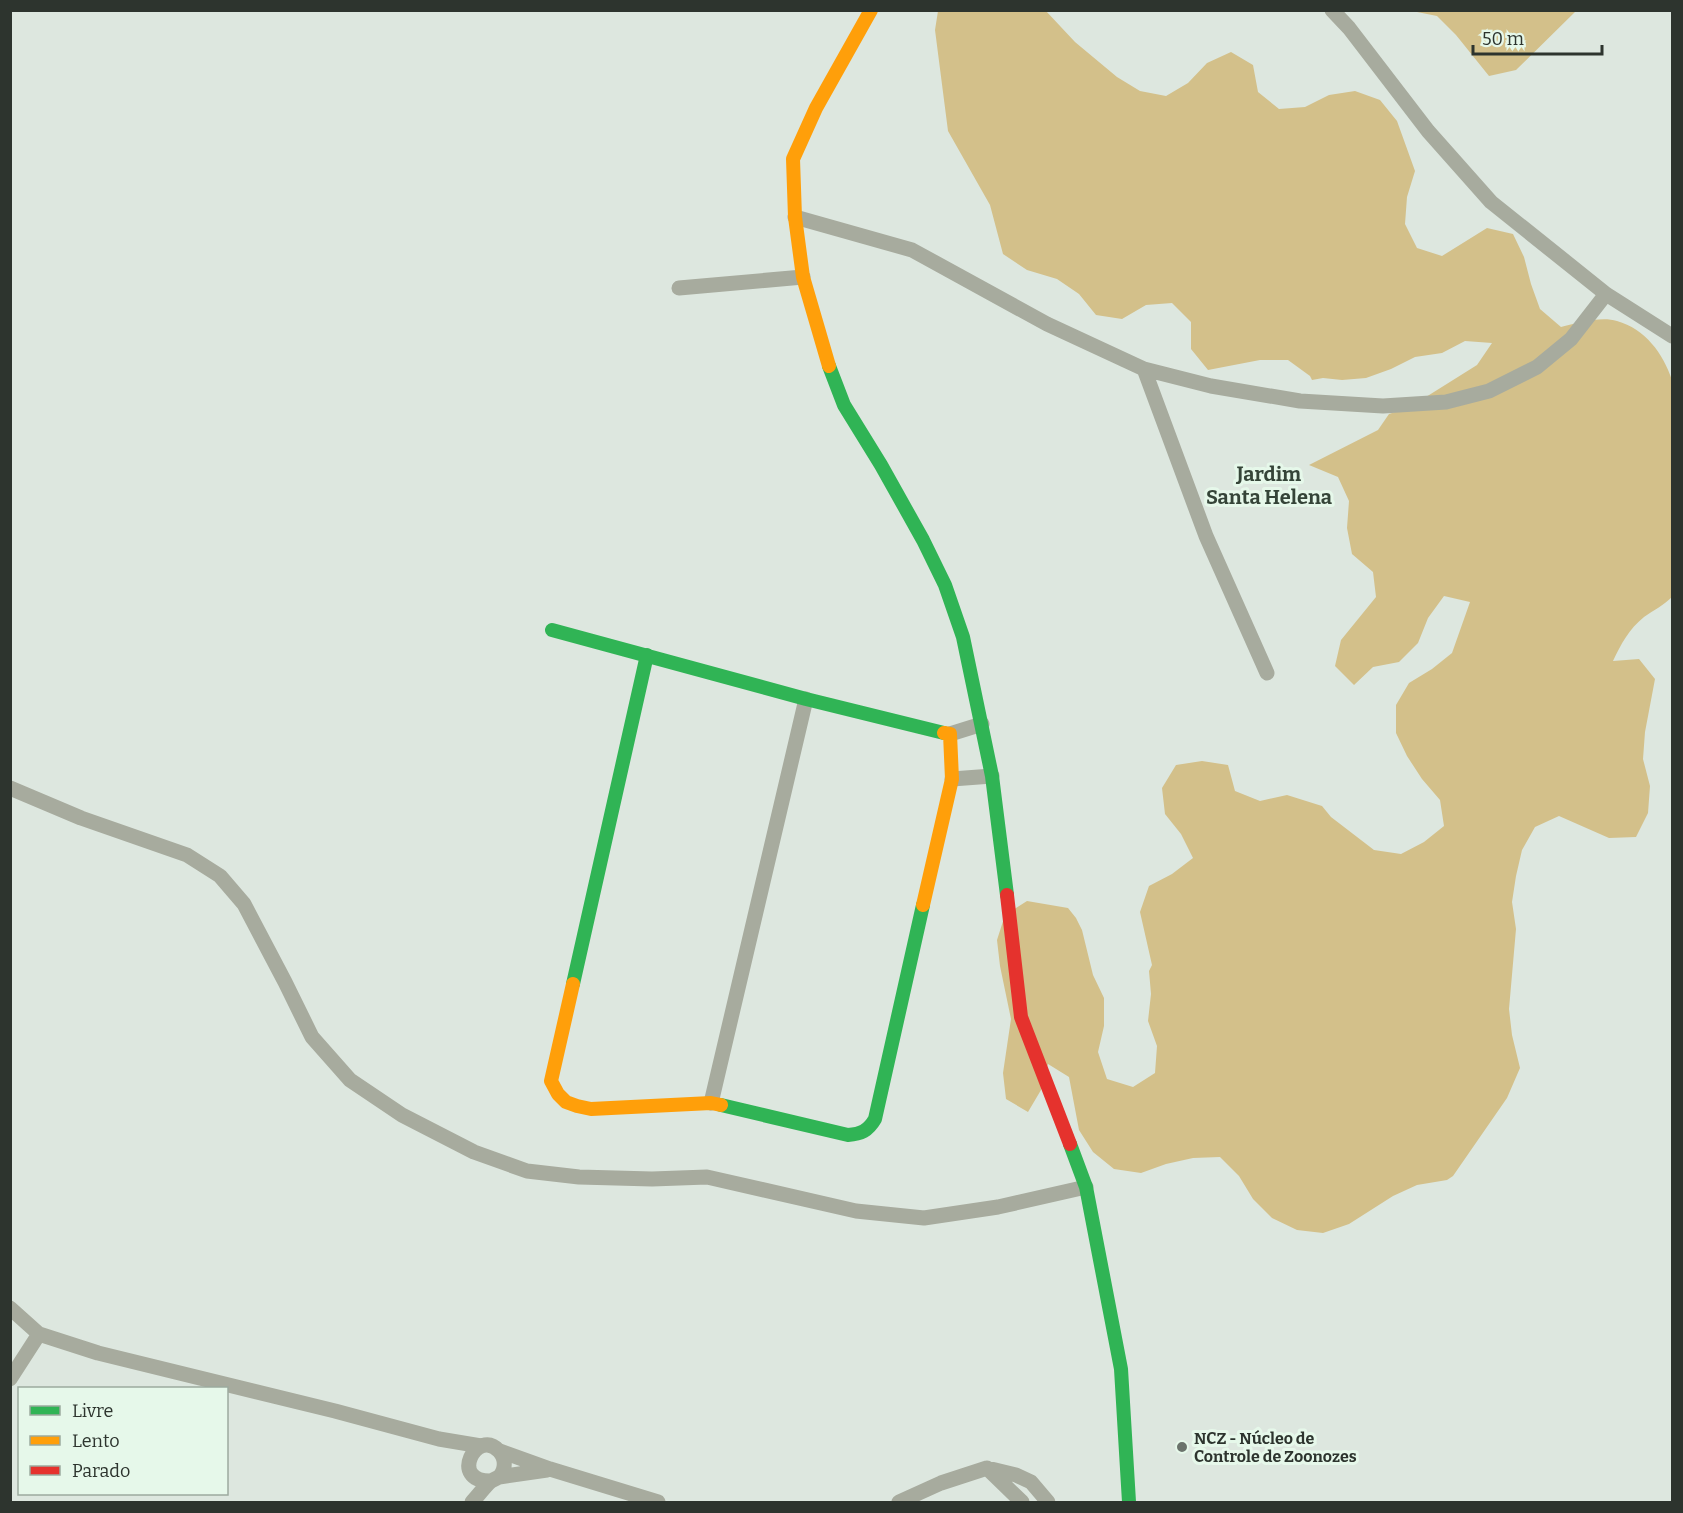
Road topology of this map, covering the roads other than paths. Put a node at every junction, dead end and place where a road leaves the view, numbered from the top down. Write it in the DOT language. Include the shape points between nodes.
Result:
graph roads {
  1 [pos="871,10"];
  2 [pos="1332,10"];
  3 [pos="795,217"];
  4 [pos="803,277"];
  5 [pos="679,288"];
  6 [pos="1606,294"];
  7 [pos="1672,336"];
  8 [pos="1144,369"];
  9 [pos="552,630"];
  10 [pos="647,655"];
  11 [pos="1267,673"];
  12 [pos="806,699"];
  13 [pos="982,724"];
  14 [pos="950,734"];
  15 [pos="992,776"];
  16 [pos="952,779"];
  17 [pos="10,788"];
  18 [pos="711,1103"];
  19 [pos="1086,1187"];
  20 [pos="10,1308"];
  21 [pos="39,1334"];
  22 [pos="10,1379"];
  23 [pos="439,1439"];
  24 [pos="481,1446"];
  25 [pos="500,1451"];
  26 [pos="469,1468"];
  27 [pos="987,1468"];
  28 [pos="550,1469"];
  29 [pos="495,1479"];
  30 [pos="465,1503"];
  31 [pos="472,1503"];
  32 [pos="658,1503"];
  33 [pos="899,1503"];
  34 [pos="1022,1503"];
  35 [pos="1048,1503"];
  36 [pos="1129,1503"];
  1 -- 3 [label="street" via="816,108 793,159"];
  2 -- 6 [label="street" via="1428,131 1491,202"];
  3 -- 4 [label="street"];
  3 -- 8 [label="street" via="912,250 1047,324"];
  4 -- 5 [label="street"];
  4 -- 13 [label="street" via="844,405 945,585 963,637"];
  6 -- 7 [label="street"];
  6 -- 8 [label="street" via="1571,339 1537,367 1489,391 1446,402 1383,406 1300,401 1211,386"];
  8 -- 11 [label="street" via="1206,536"];
  9 -- 10 [label="street"];
  10 -- 12 [label="street"];
  10 -- 18 [label="street" via="551,1081 555,1093 574,1107"];
  12 -- 14 [label="street"];
  12 -- 18 [label="street"];
  13 -- 14 [label="street"];
  13 -- 15 [label="street"];
  14 -- 16 [label="street"];
  15 -- 16 [label="street"];
  15 -- 19 [label="street" via="1021,1017"];
  16 -- 18 [label="street" via="870,1128 848,1135"];
  17 -- 19 [label="street" via="187,855 220,876 244,904 312,1037 350,1080 402,1115 474,1152 527,1171 579,1177 707,1177 856,1211 924,1218 999,1207"];
  19 -- 36 [label="street" via="1121,1369"];
  20 -- 21 [label="street"];
  21 -- 22 [label="street"];
  21 -- 23 [label="street" via="98,1353"];
  23 -- 24 [label="street"];
  23 -- 26 [label="street"];
  24 -- 25 [label="street"];
  24 -- 26 [label="street" via="470,1456"];
  25 -- 28 [label="street"];
  25 -- 29 [label="street" via="504,1469"];
  26 -- 29 [label="street" via="483,1482"];
  26 -- 30 [label="street"];
  27 -- 33 [label="street" via="941,1483"];
  27 -- 34 [label="street"];
  27 -- 35 [label="street" via="1016,1474 1031,1482"];
  28 -- 29 [label="street"];
  28 -- 32 [label="street"];
  29 -- 31 [label="street"];
}
